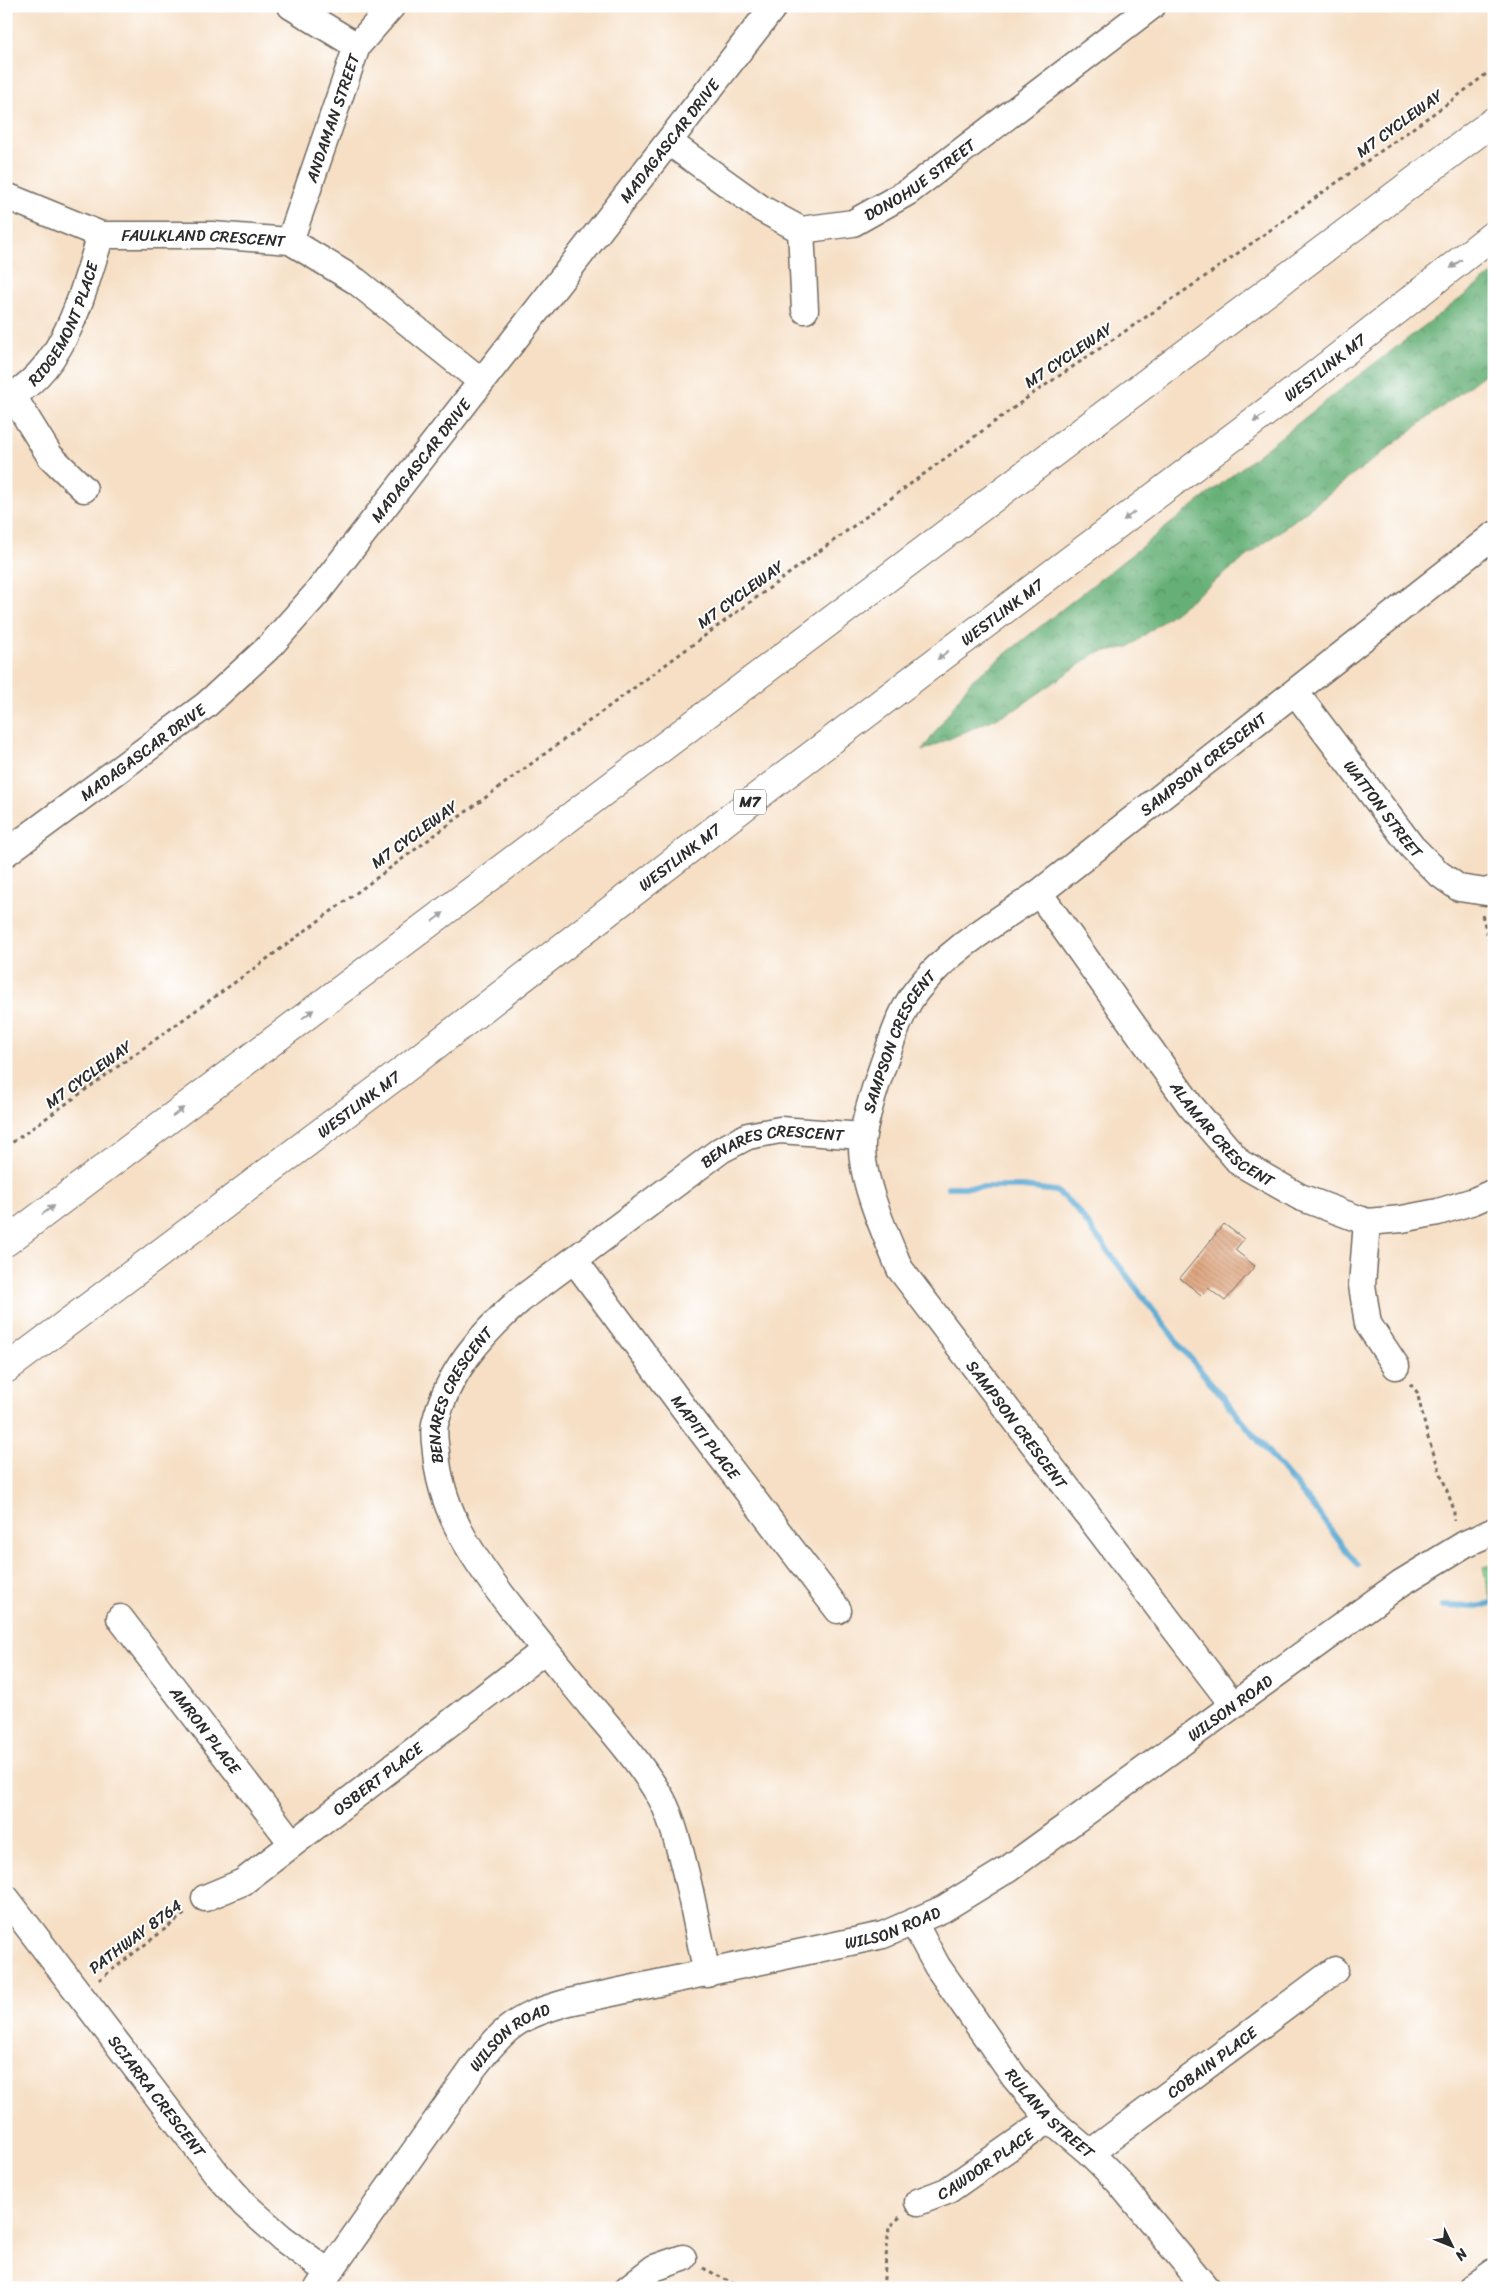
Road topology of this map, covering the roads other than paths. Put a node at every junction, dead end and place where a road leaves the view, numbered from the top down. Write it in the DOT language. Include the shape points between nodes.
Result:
graph roads {
  1 [pos="291,6"];
  2 [pos="392,6"];
  3 [pos="774,6"];
  4 [pos="1152,6"];
  5 [pos="357,46"];
  6 [pos="1494,121"];
  7 [pos="669,142"];
  8 [pos="6,196"];
  9 [pos="801,230"];
  10 [pos="1494,234"];
  11 [pos="101,235"];
  12 [pos="290,241"];
  13 [pos="805,310"];
  14 [pos="481,381"];
  15 [pos="10,398"];
  16 [pos="84,489"];
  17 [pos="1494,535"];
  18 [pos="1296,693"];
  19 [pos="6,853"];
  20 [pos="1484,890"];
  21 [pos="1039,893"];
  22 [pos="862,1136"];
  23 [pos="1494,1192"];
  24 [pos="1367,1222"];
  25 [pos="6,1242"];
  26 [pos="575,1261"];
  27 [pos="1396,1366"];
  28 [pos="6,1369"];
  29 [pos="1494,1532"];
  30 [pos="838,1610"];
  31 [pos="120,1618"];
  32 [pos="545,1650"];
  33 [pos="1233,1705"];
  34 [pos="292,1843"];
  35 [pos="6,1898"];
  36 [pos="205,1898"];
  37 [pos="914,1923"];
  38 [pos="1335,1970"];
  39 [pos="707,1974"];
  40 [pos="1050,2119"];
  41 [pos="1090,2153"];
  42 [pos="918,2202"];
  43 [pos="683,2258"];
  44 [pos="1494,2272"];
  45 [pos="323,2280"];
  46 [pos="628,2288"];
  47 [pos="1206,2288"];
  48 [pos="1472,2288"];
  1 -- 5 [label="street"];
  2 -- 5 [label="street, ANDAMAN STREET"];
  3 -- 7 [label="street, MADAGASCAR DRIVE"];
  4 -- 9 [label="street, DONOHUE STREET" via="908,192 853,223"];
  5 -- 12 [label="street, ANDAMAN STREET"];
  25 -- 6 [label="highway, one-way"];
  7 -- 9 [label="street" via="762,209"];
  7 -- 14 [label="street, MADAGASCAR DRIVE"];
  8 -- 11 [label="street, FAULKLAND CRESCENT"];
  9 -- 13 [label="street"];
  10 -- 28 [label="highway, WESTLINK M7 / M7, one-way" via="1310,379"];
  11 -- 12 [label="street, FAULKLAND CRESCENT" via="212,235"];
  11 -- 15 [label="street, RIDGEMONT PLACE" via="65,337 38,374"];
  12 -- 14 [label="street, FAULKLAND CRESCENT" via="356,281"];
  14 -- 19 [label="street, MADAGASCAR DRIVE" via="317,593 270,647 178,727"];
  15 -- 16 [label="street" via="50,456"];
  17 -- 18 [label="street, SAMPSON CRESCENT"];
  18 -- 20 [label="street, WATTON STREET" via="1412,847 1438,873 1459,888"];
  18 -- 21 [label="street, SAMPSON CRESCENT"];
  21 -- 22 [label="street, SAMPSON CRESCENT" via="971,940 917,990 896,1027"];
  21 -- 24 [label="street, ALAMAR CRESCENT" via="1190,1104 1240,1163 1300,1197"];
  22 -- 26 [label="street, BENARES CRESCENT" via="780,1130 748,1136 721,1150"];
  22 -- 33 [label="street, SAMPSON CRESCENT" via="864,1166 871,1195 900,1269"];
  23 -- 24 [label="street, ALAMAR CRESCENT" via="1438,1212"];
  24 -- 27 [label="street" via="1362,1285 1368,1324"];
  26 -- 30 [label="street, MAPITI PLACE"];
  26 -- 32 [label="street, BENARES CRESCENT" via="491,1325 465,1357 445,1393 434,1426 437,1469 449,1508 466,1544"];
  29 -- 33 [label="street, WILSON ROAD" via="1465,1544 1400,1583"];
  31 -- 34 [label="street, AMRON PLACE"];
  32 -- 34 [label="street, OSBERT PLACE"];
  32 -- 39 [label="street, BENARES CRESCENT" via="641,1765 662,1799 685,1866"];
  33 -- 37 [label="street, WILSON ROAD" via="1008,1869 951,1905"];
  34 -- 36 [label="street, OSBERT PLACE" via="243,1882"];
  35 -- 45 [label="street, SCIARRA CRESCENT" via="217,2174"];
  37 -- 39 [label="street, WILSON ROAD" via="845,1945"];
  37 -- 40 [label="street, RULANA STREET" via="937,1966 1015,2078"];
  38 -- 41 [label="street, COBAIN PLACE"];
  39 -- 45 [label="street, WILSON ROAD" via="569,2002 528,2014 514,2023 488,2048"];
  40 -- 41 [label="street, RULANA STREET"];
  40 -- 42 [label="street, CAWDOR PLACE" via="947,2191"];
  41 -- 47 [label="street, RULANA STREET" via="1118,2181"];
  43 -- 46 [label="street" via="654,2268"];
  44 -- 48 [label="street"];
}
